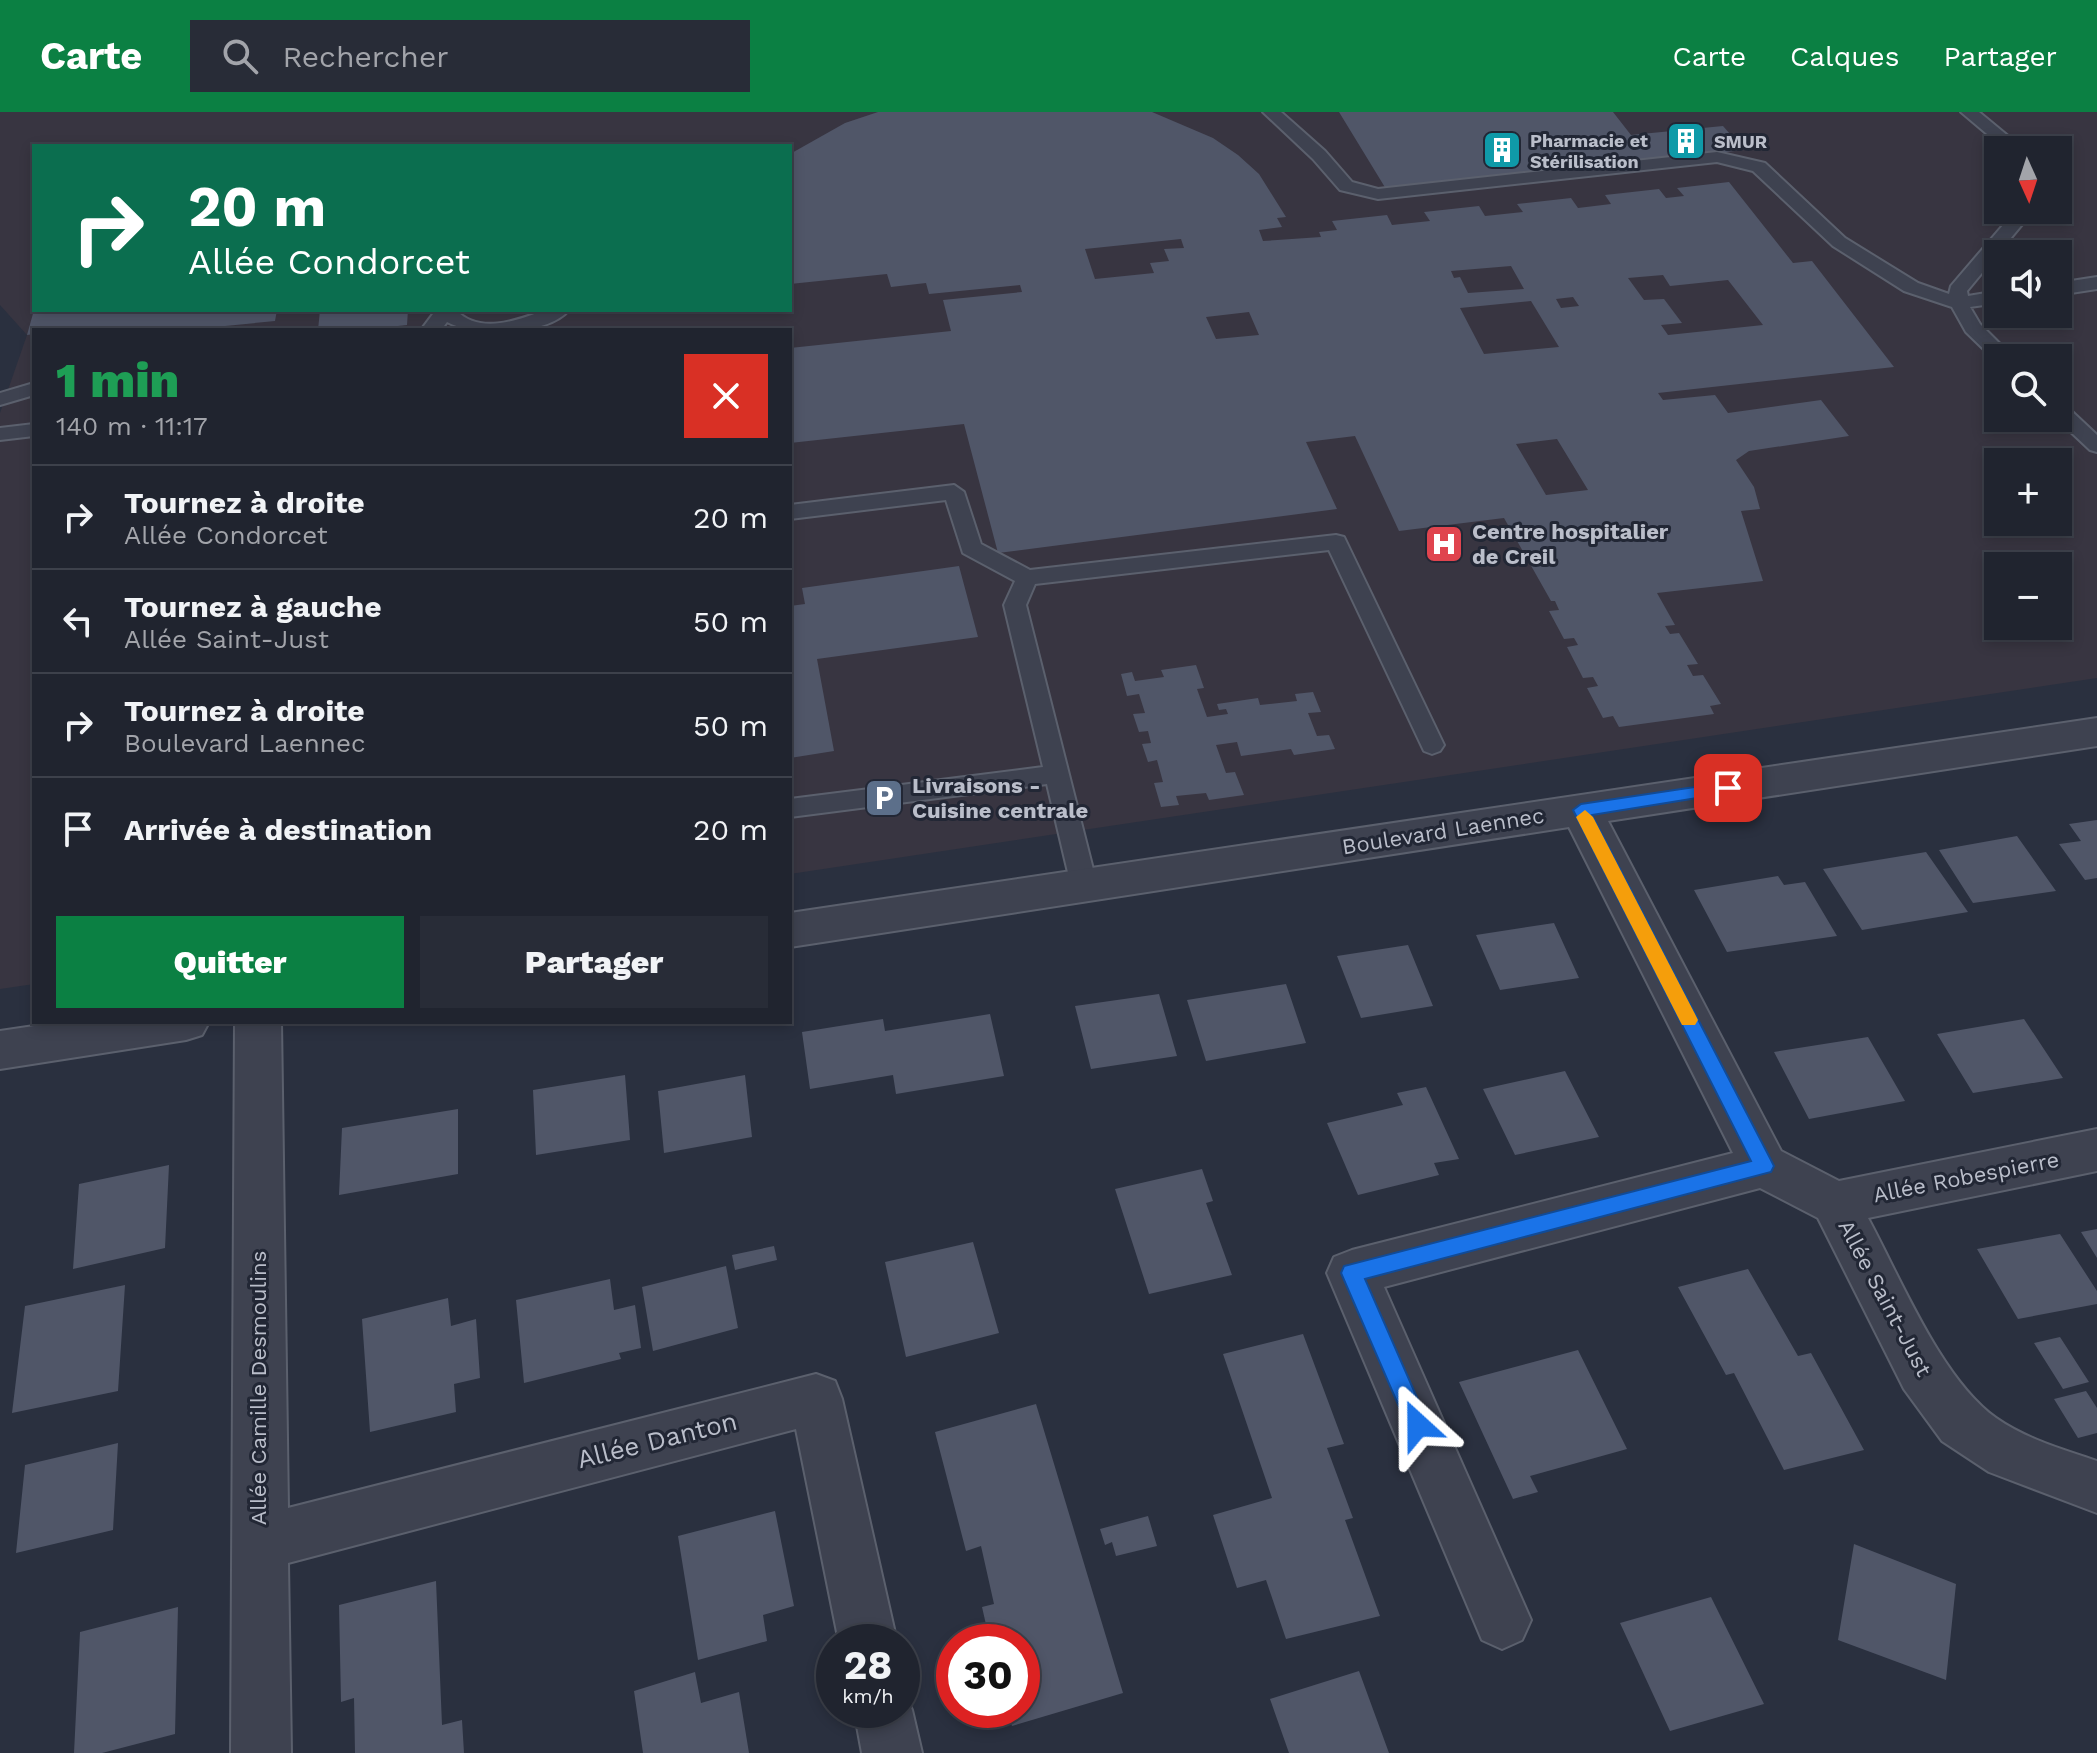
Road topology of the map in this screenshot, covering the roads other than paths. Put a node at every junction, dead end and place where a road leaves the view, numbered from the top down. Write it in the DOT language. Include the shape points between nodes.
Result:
graph roads {
  1 [pos="1271,112"];
  2 [pos="1969,112"];
  3 [pos="1999,136"];
  4 [pos="2013,224"];
  5 [pos="2097,283"];
  6 [pos="2072,287"];
  7 [pos="1984,299"];
  8 [pos="1958,303"];
  9 [pos="448,312"];
  10 [pos="556,312"];
  11 [pos="484,328"];
  12 [pos="505,328"];
  13 [pos="1990,344"];
  14 [pos="32,390"];
  15 [pos="0,399"];
  16 [pos="2072,422"];
  17 [pos="32,430"];
  18 [pos="0,434"];
  19 [pos="2097,446"];
  20 [pos="792,512"];
  21 [pos="1027,578"];
  22 [pos="2097,732"];
  23 [pos="1432,745"];
  24 [pos="1056,774"];
  25 [pos="792,808"];
  26 [pos="1581,810"];
  27 [pos="1084,885"];
  28 [pos="792,930"];
  29 [pos="173,1024"];
  30 [pos="258,1024"];
  31 [pos="0,1050"];
  32 [pos="2097,1150"];
  33 [pos="1764,1166"];
  34 [pos="1835,1203"];
  35 [pos="2097,1487"];
  36 [pos="259,1543"];
  37 [pos="1502,1620"];
  38 [pos="864,1624"];
  39 [pos="887,1728"];
  40 [pos="261,1753"];
  41 [pos="892,1753"];
  1 -- 8 [label="lane" via="1346,186 1378,194 1717,157 1759,167 1839,242 1911,287"];
  2 -- 3 [label="lane"];
  4 -- 8 [label="lane" via="1960,284"];
  5 -- 6 [label="lane"];
  7 -- 8 [label="lane"];
  8 -- 13 [label="lane" via="1969,324"];
  9 -- 11 [label="lane" via="455,320"];
  10 -- 12 [label="lane" via="533,324"];
  14 -- 15 [label="lane"];
  16 -- 19 [label="lane"];
  17 -- 18 [label="lane"];
  20 -- 21 [label="lane" via="954,492 971,548"];
  21 -- 23 [label="lane" via="1336,542"];
  21 -- 24 [label="lane" via="1015,605"];
  22 -- 26 [label="street, Boulevard Laennec"];
  24 -- 25 [label="lane"];
  24 -- 27 [label="lane"];
  26 -- 27 [label="street, Boulevard Laennec"];
  26 -- 33 [label="street"];
  27 -- 28 [label="street, Boulevard Laennec"];
  29 -- 31 [label="street"];
  30 -- 36 [label="street, Allée Camille Desmoulins"];
  32 -- 34 [label="street, Allée Robespierre"];
  33 -- 34 [label="street, Allée Saint-Just"];
  33 -- 37 [label="street" via="1352,1273"];
  34 -- 35 [label="street, Allée Saint-Just" via="1923,1372 1961,1423 2019,1459"];
  36 -- 38 [label="street, Allée Danton" via="816,1399"];
  36 -- 40 [label="street, Allée Camille Desmoulins"];
  39 -- 41 [label="street"];
}
